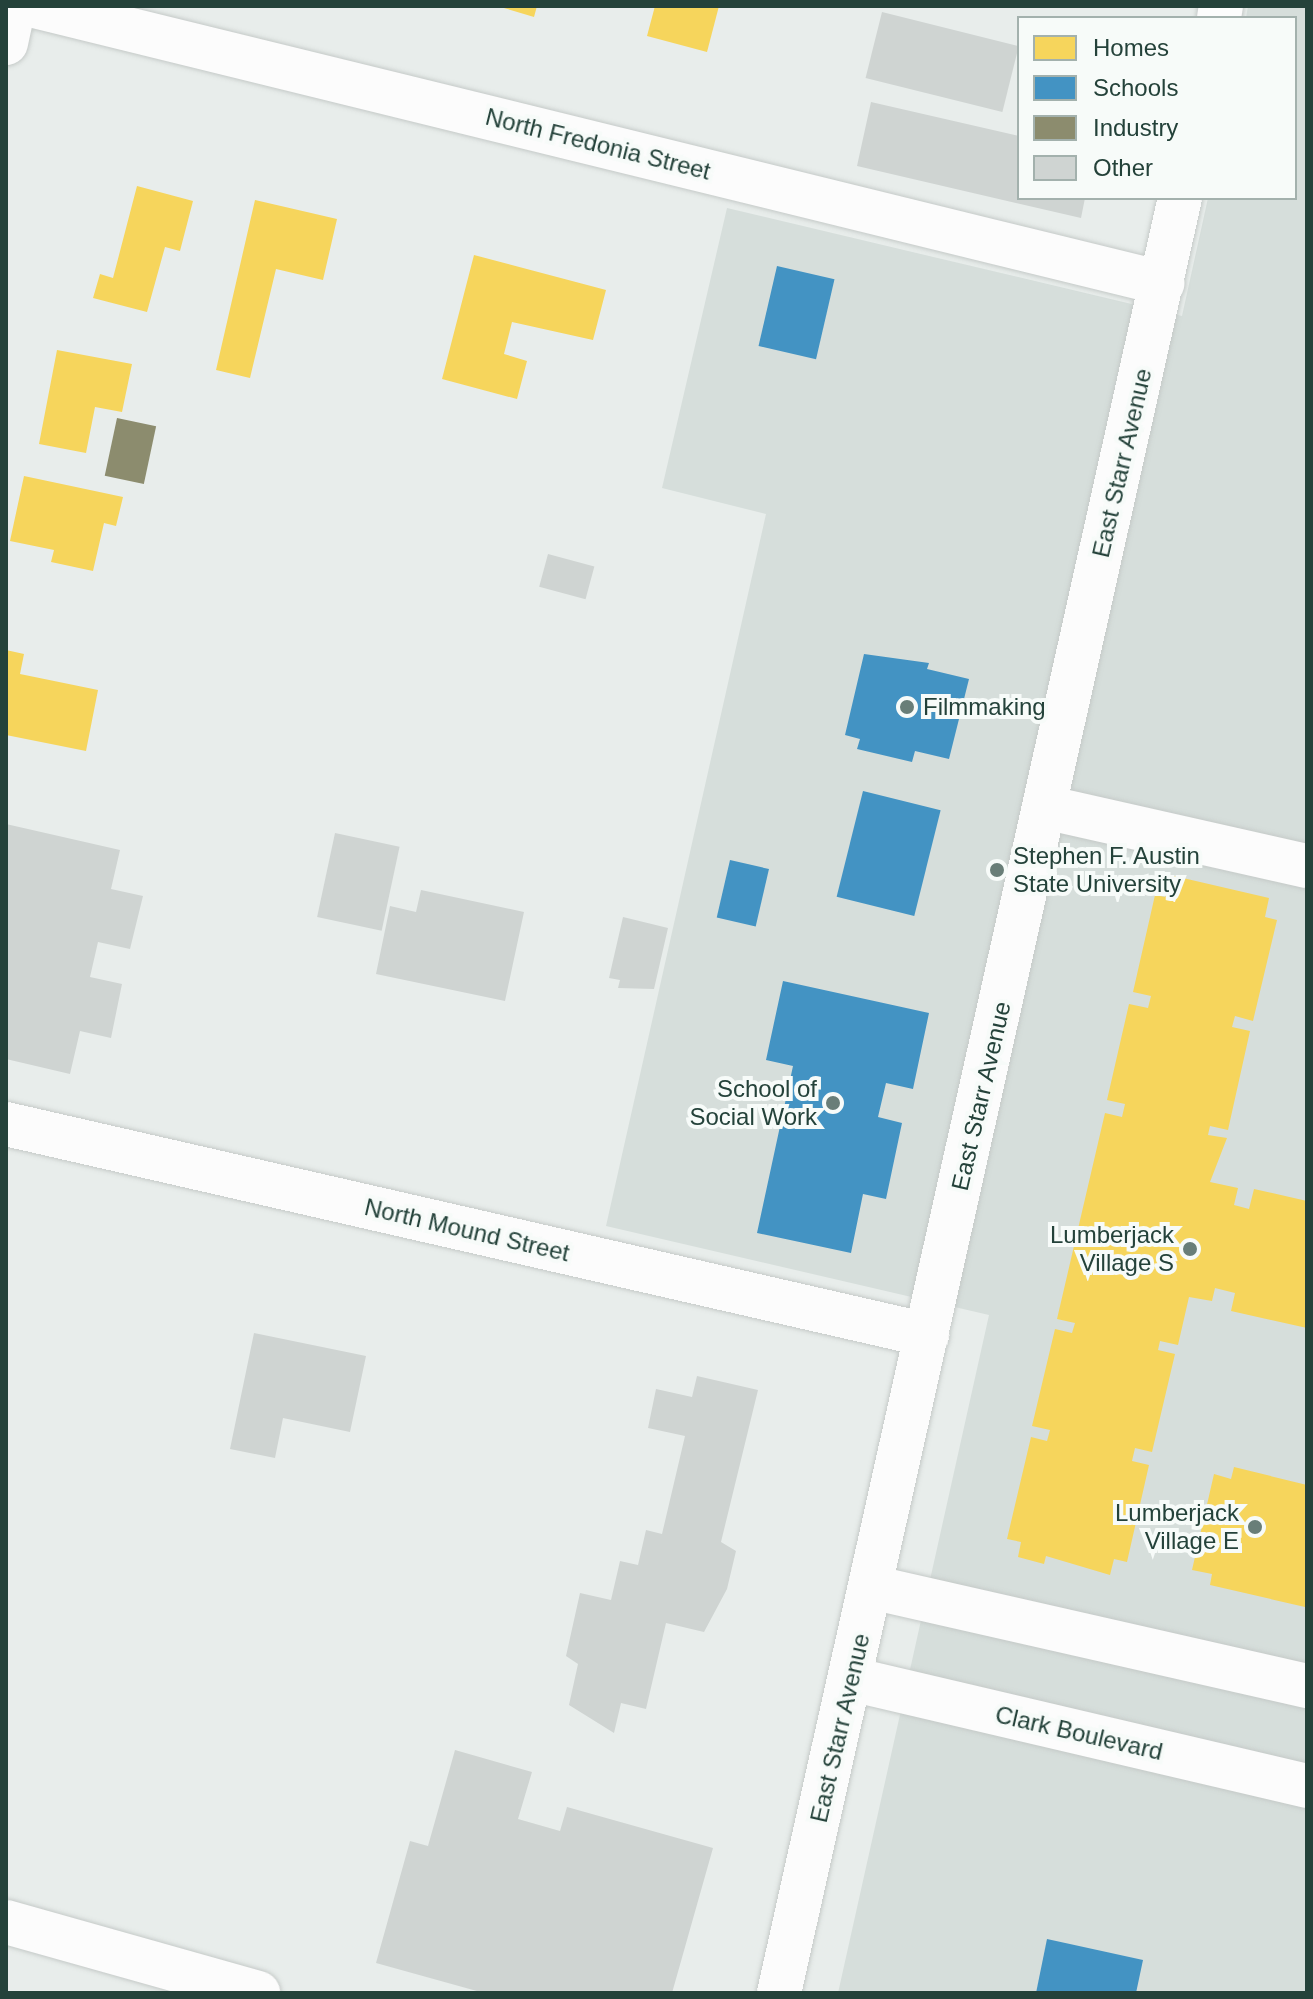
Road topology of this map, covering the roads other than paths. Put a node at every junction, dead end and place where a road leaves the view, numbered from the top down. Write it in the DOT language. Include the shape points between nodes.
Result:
graph roads {
  1 [pos="14,6"];
  2 [pos="34,6"];
  3 [pos="6,43"];
  4 [pos="1180,200"];
  5 [pos="1162,283"];
  6 [pos="1045,807"];
  7 [pos="1307,866"];
  8 [pos="6,1124"];
  9 [pos="927,1335"];
  10 [pos="871,1587"];
  11 [pos="851,1679"];
  12 [pos="1307,1686"];
  13 [pos="1307,1786"];
  14 [pos="6,1922"];
  15 [pos="258,1993"];
  16 [pos="779,1993"];
  1 -- 3 [label="street"];
  2 -- 5 [label="street, North Fredonia Street"];
  4 -- 5 [label="street, East Starr Avenue"];
  5 -- 6 [label="street, East Starr Avenue"];
  6 -- 7 [label="street"];
  6 -- 9 [label="street, East Starr Avenue"];
  8 -- 9 [label="street, North Mound Street"];
  9 -- 10 [label="street, East Starr Avenue"];
  10 -- 11 [label="street, East Starr Avenue"];
  10 -- 12 [label="street"];
  11 -- 13 [label="street, Clark Boulevard"];
  11 -- 16 [label="street, East Starr Avenue"];
  14 -- 15 [label="street"];
}
